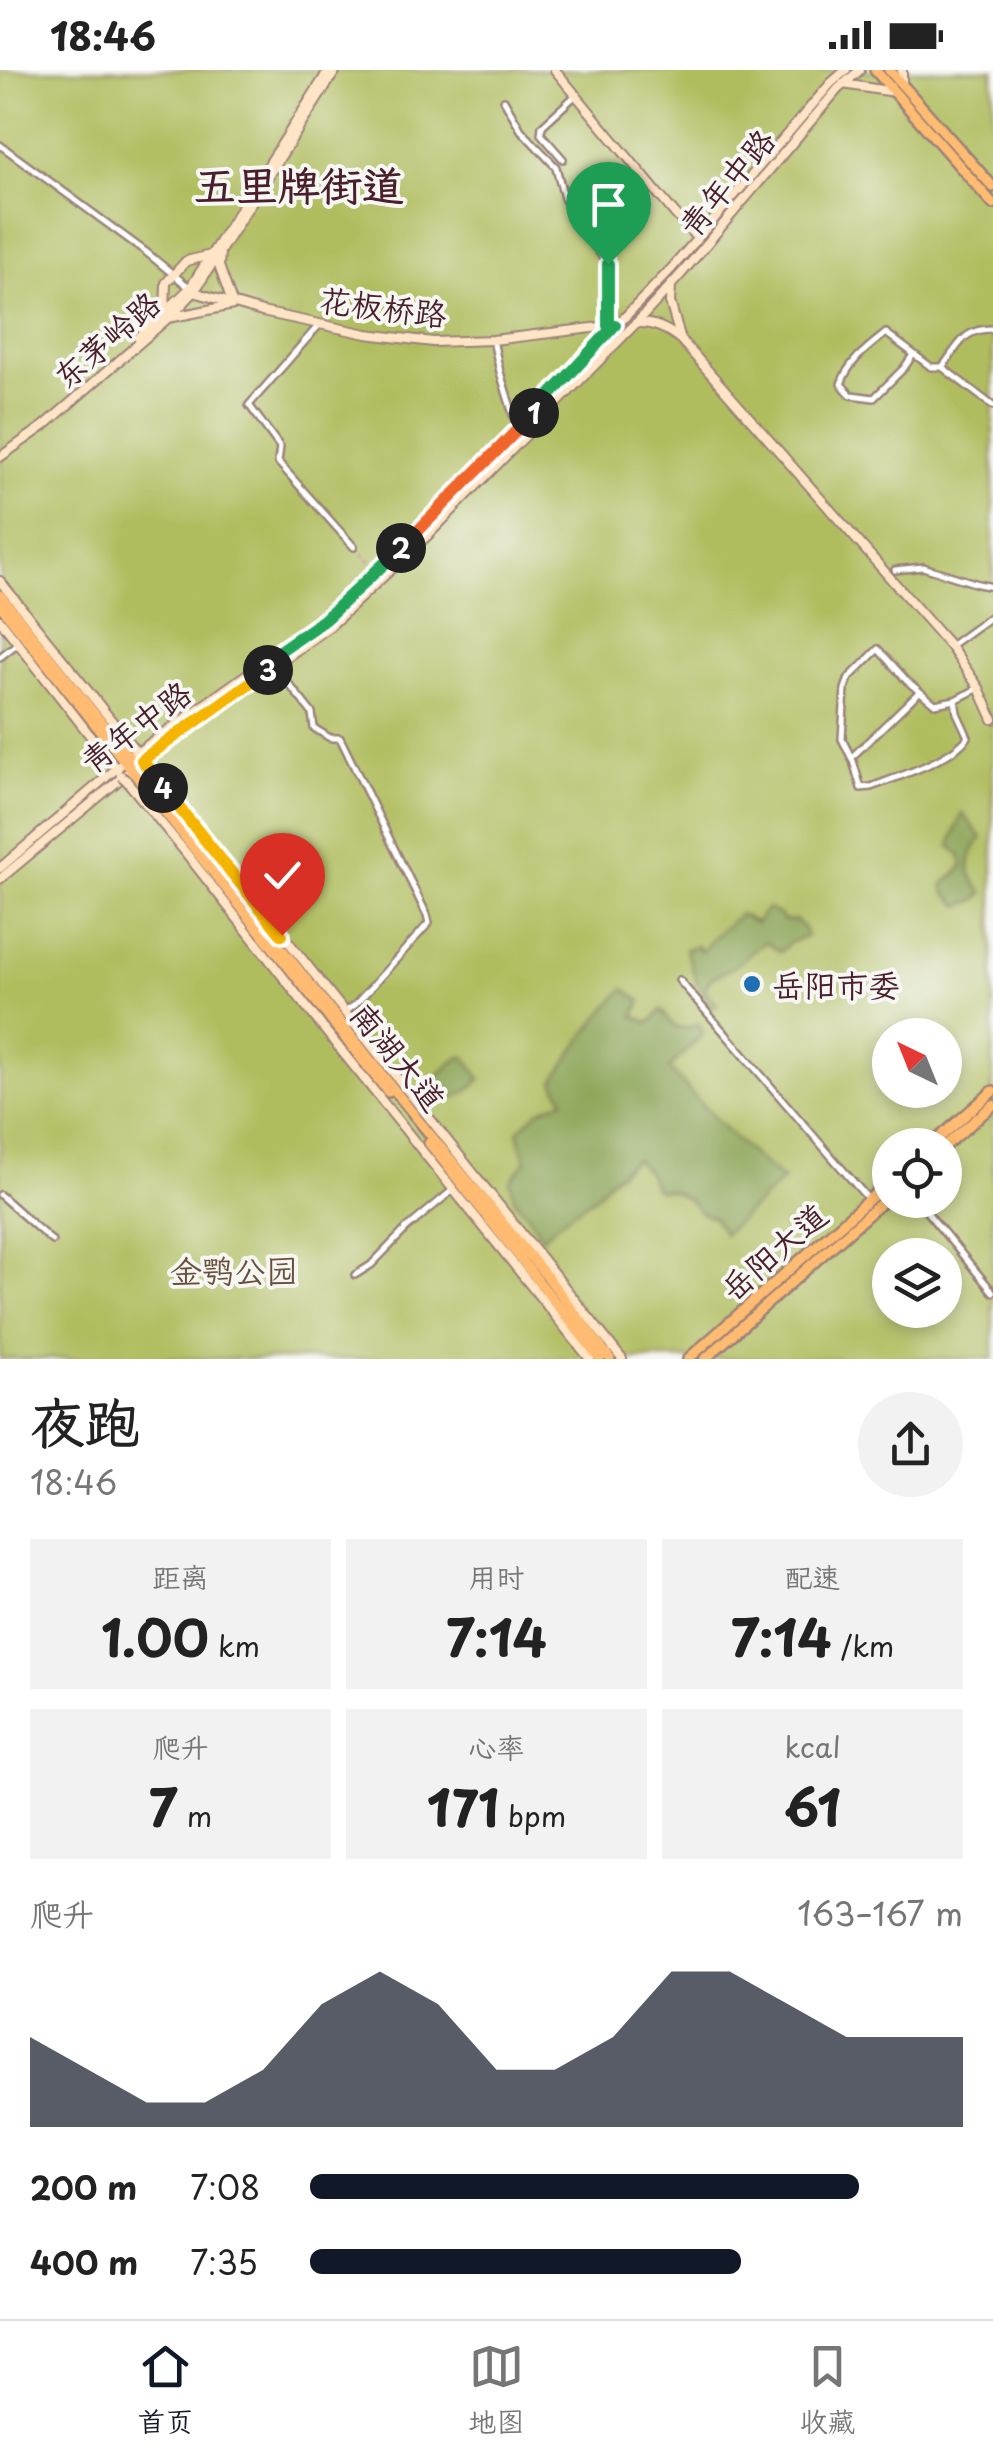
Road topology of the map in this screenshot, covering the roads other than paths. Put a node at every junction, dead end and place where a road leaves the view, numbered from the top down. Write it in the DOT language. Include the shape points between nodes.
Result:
graph roads {
  1 [pos="332,70"];
  2 [pos="556,70"];
  3 [pos="833,70"];
  4 [pos="846,70"];
  5 [pos="860,70"];
  6 [pos="876,70"];
  7 [pos="889,70"];
  8 [pos="902,70"];
  9 [pos="831,82"];
  10 [pos="843,84"];
  11 [pos="898,89"];
  12 [pos="576,94"];
  13 [pos="504,100"];
  14 [pos="0,145"];
  15 [pos="563,159"];
  16 [pos="993,187"];
  17 [pos="993,204"];
  18 [pos="698,238"];
  19 [pos="216,253"];
  20 [pos="174,274"];
  21 [pos="670,286"];
  22 [pos="192,290"];
  23 [pos="234,305"];
  24 [pos="166,316"];
  25 [pos="634,323"];
  26 [pos="320,324"];
  27 [pos="611,326"];
  28 [pos="993,330"];
  29 [pos="493,340"];
  30 [pos="681,340"];
  31 [pos="913,356"];
  32 [pos="942,367"];
  33 [pos="993,406"];
  34 [pos="514,434"];
  35 [pos="0,454"];
  36 [pos="354,546"];
  37 [pos="895,570"];
  38 [pos="0,581"];
  39 [pos="993,587"];
  40 [pos="0,595"];
  41 [pos="0,605"];
  42 [pos="993,615"];
  43 [pos="0,620"];
  44 [pos="18,643"];
  45 [pos="950,646"];
  46 [pos="0,657"];
  47 [pos="271,662"];
  48 [pos="978,688"];
  49 [pos="918,692"];
  50 [pos="955,700"];
  51 [pos="993,719"];
  52 [pos="852,757"];
  53 [pos="129,766"];
  54 [pos="0,868"];
  55 [pos="0,879"];
  56 [pos="678,980"];
  57 [pos="344,1012"];
  58 [pos="993,1091"];
  59 [pos="993,1105"];
  60 [pos="951,1128"];
  61 [pos="962,1131"];
  62 [pos="454,1188"];
  63 [pos="0,1195"];
  64 [pos="872,1197"];
  65 [pos="869,1200"];
  66 [pos="872,1212"];
  67 [pos="932,1218"];
  68 [pos="52,1241"];
  69 [pos="354,1275"];
  70 [pos="993,1292"];
  71 [pos="600,1358"];
  72 [pos="622,1359"];
  73 [pos="688,1359"];
  74 [pos="706,1359"];
  1 -- 19 [label="main road, 东茅岭路"];
  2 -- 12 [label="main road"];
  3 -- 9 [label="main road"];
  4 -- 9 [label="main road, 青年中路"];
  5 -- 10 [label="main road, 青年中路"];
  6 -- 11 [label="main road"];
  7 -- 11 [label="main road"];
  8 -- 11 [label="main road"];
  9 -- 10 [label="main road"];
  9 -- 18 [label="main road, 青年中路"];
  10 -- 11 [label="main road"];
  10 -- 21 [label="main road, 青年中路"];
  11 -- 16 [label="main road"];
  11 -- 17 [label="main road"];
  12 -- 15 [label="street" via="542,126 541,134"];
  12 -- 18 [label="main road"];
  13 -- 27 [label="street" via="556,167 564,198 608,264"];
  14 -- 20 [label="street"];
  18 -- 27 [label="main road, 青年中路"];
  19 -- 20 [label="main road" via="186,261"];
  19 -- 22 [label="main road, 东茅岭路"];
  19 -- 23 [label="main road"];
  20 -- 22 [label="street"];
  20 -- 24 [label="main road" via="166,283"];
  21 -- 25 [label="main road, 青年中路"];
  21 -- 30 [label="main road"];
  22 -- 23 [label="main road, 花板桥路"];
  22 -- 24 [label="main road, 东茅岭路"];
  23 -- 24 [label="main road"];
  23 -- 26 [label="main road, 花板桥路"];
  24 -- 35 [label="main road, 东茅岭路"];
  25 -- 27 [label="main road, 花板桥路"];
  25 -- 30 [label="main road"];
  25 -- 47 [label="main road, 青年中路" via="429,534 330,626"];
  26 -- 29 [label="main road, 花板桥路" via="433,342"];
  26 -- 36 [label="street" via="248,405 280,446 278,462"];
  27 -- 29 [label="main road, 花板桥路"];
  27 -- 34 [label="main road, 青年中路"];
  28 -- 32 [label="street" via="972,331"];
  29 -- 34 [label="street"];
  30 -- 45 [label="main road"];
  31 -- 31 [label="street" via="886,333 862,352 842,384 851,395 874,398"];
  31 -- 32 [label="street"];
  32 -- 33 [label="street"];
  34 -- 47 [label="main road, 青年中路" via="324,620"];
  37 -- 39 [label="street" via="923,566"];
  38 -- 53 [label="main road"];
  40 -- 53 [label="main road, 南湖大道"];
  41 -- 53 [label="main road, 南湖大道"];
  42 -- 45 [label="street"];
  43 -- 44 [label="main road"];
  44 -- 46 [label="street"];
  44 -- 53 [label="main road"];
  45 -- 48 [label="main road"];
  47 -- 53 [label="main road, 青年中路"];
  47 -- 57 [label="street" via="312,713 314,728 340,738 429,923"];
  48 -- 50 [label="street"];
  48 -- 51 [label="main road"];
  49 -- 50 [label="street" via="935,704"];
  49 -- 52 [label="street"];
  49 -- 52 [label="street" via="878,649 863,662 846,689 842,739"];
  50 -- 52 [label="street" via="968,737 947,757 860,788"];
  53 -- 54 [label="main road, 青年中路"];
  53 -- 55 [label="main road, 青年中路"];
  53 -- 57 [label="main road"];
  53 -- 62 [label="main road" via="186,853"];
  53 -- 71 [label="main road, 南湖大道"];
  56 -- 65 [label="street"];
  57 -- 72 [label="main road"];
  58 -- 60 [label="main road"];
  59 -- 61 [label="main road"];
  62 -- 69 [label="street"];
  62 -- 71 [label="main road"];
  63 -- 68 [label="street"];
  64 -- 65 [label="main road, 岳阳大道"];
  65 -- 73 [label="main road, 岳阳大道"];
  66 -- 74 [label="main road, 岳阳大道"];
  67 -- 70 [label="street"];
  71 -- 72 [label="main road"];
}
